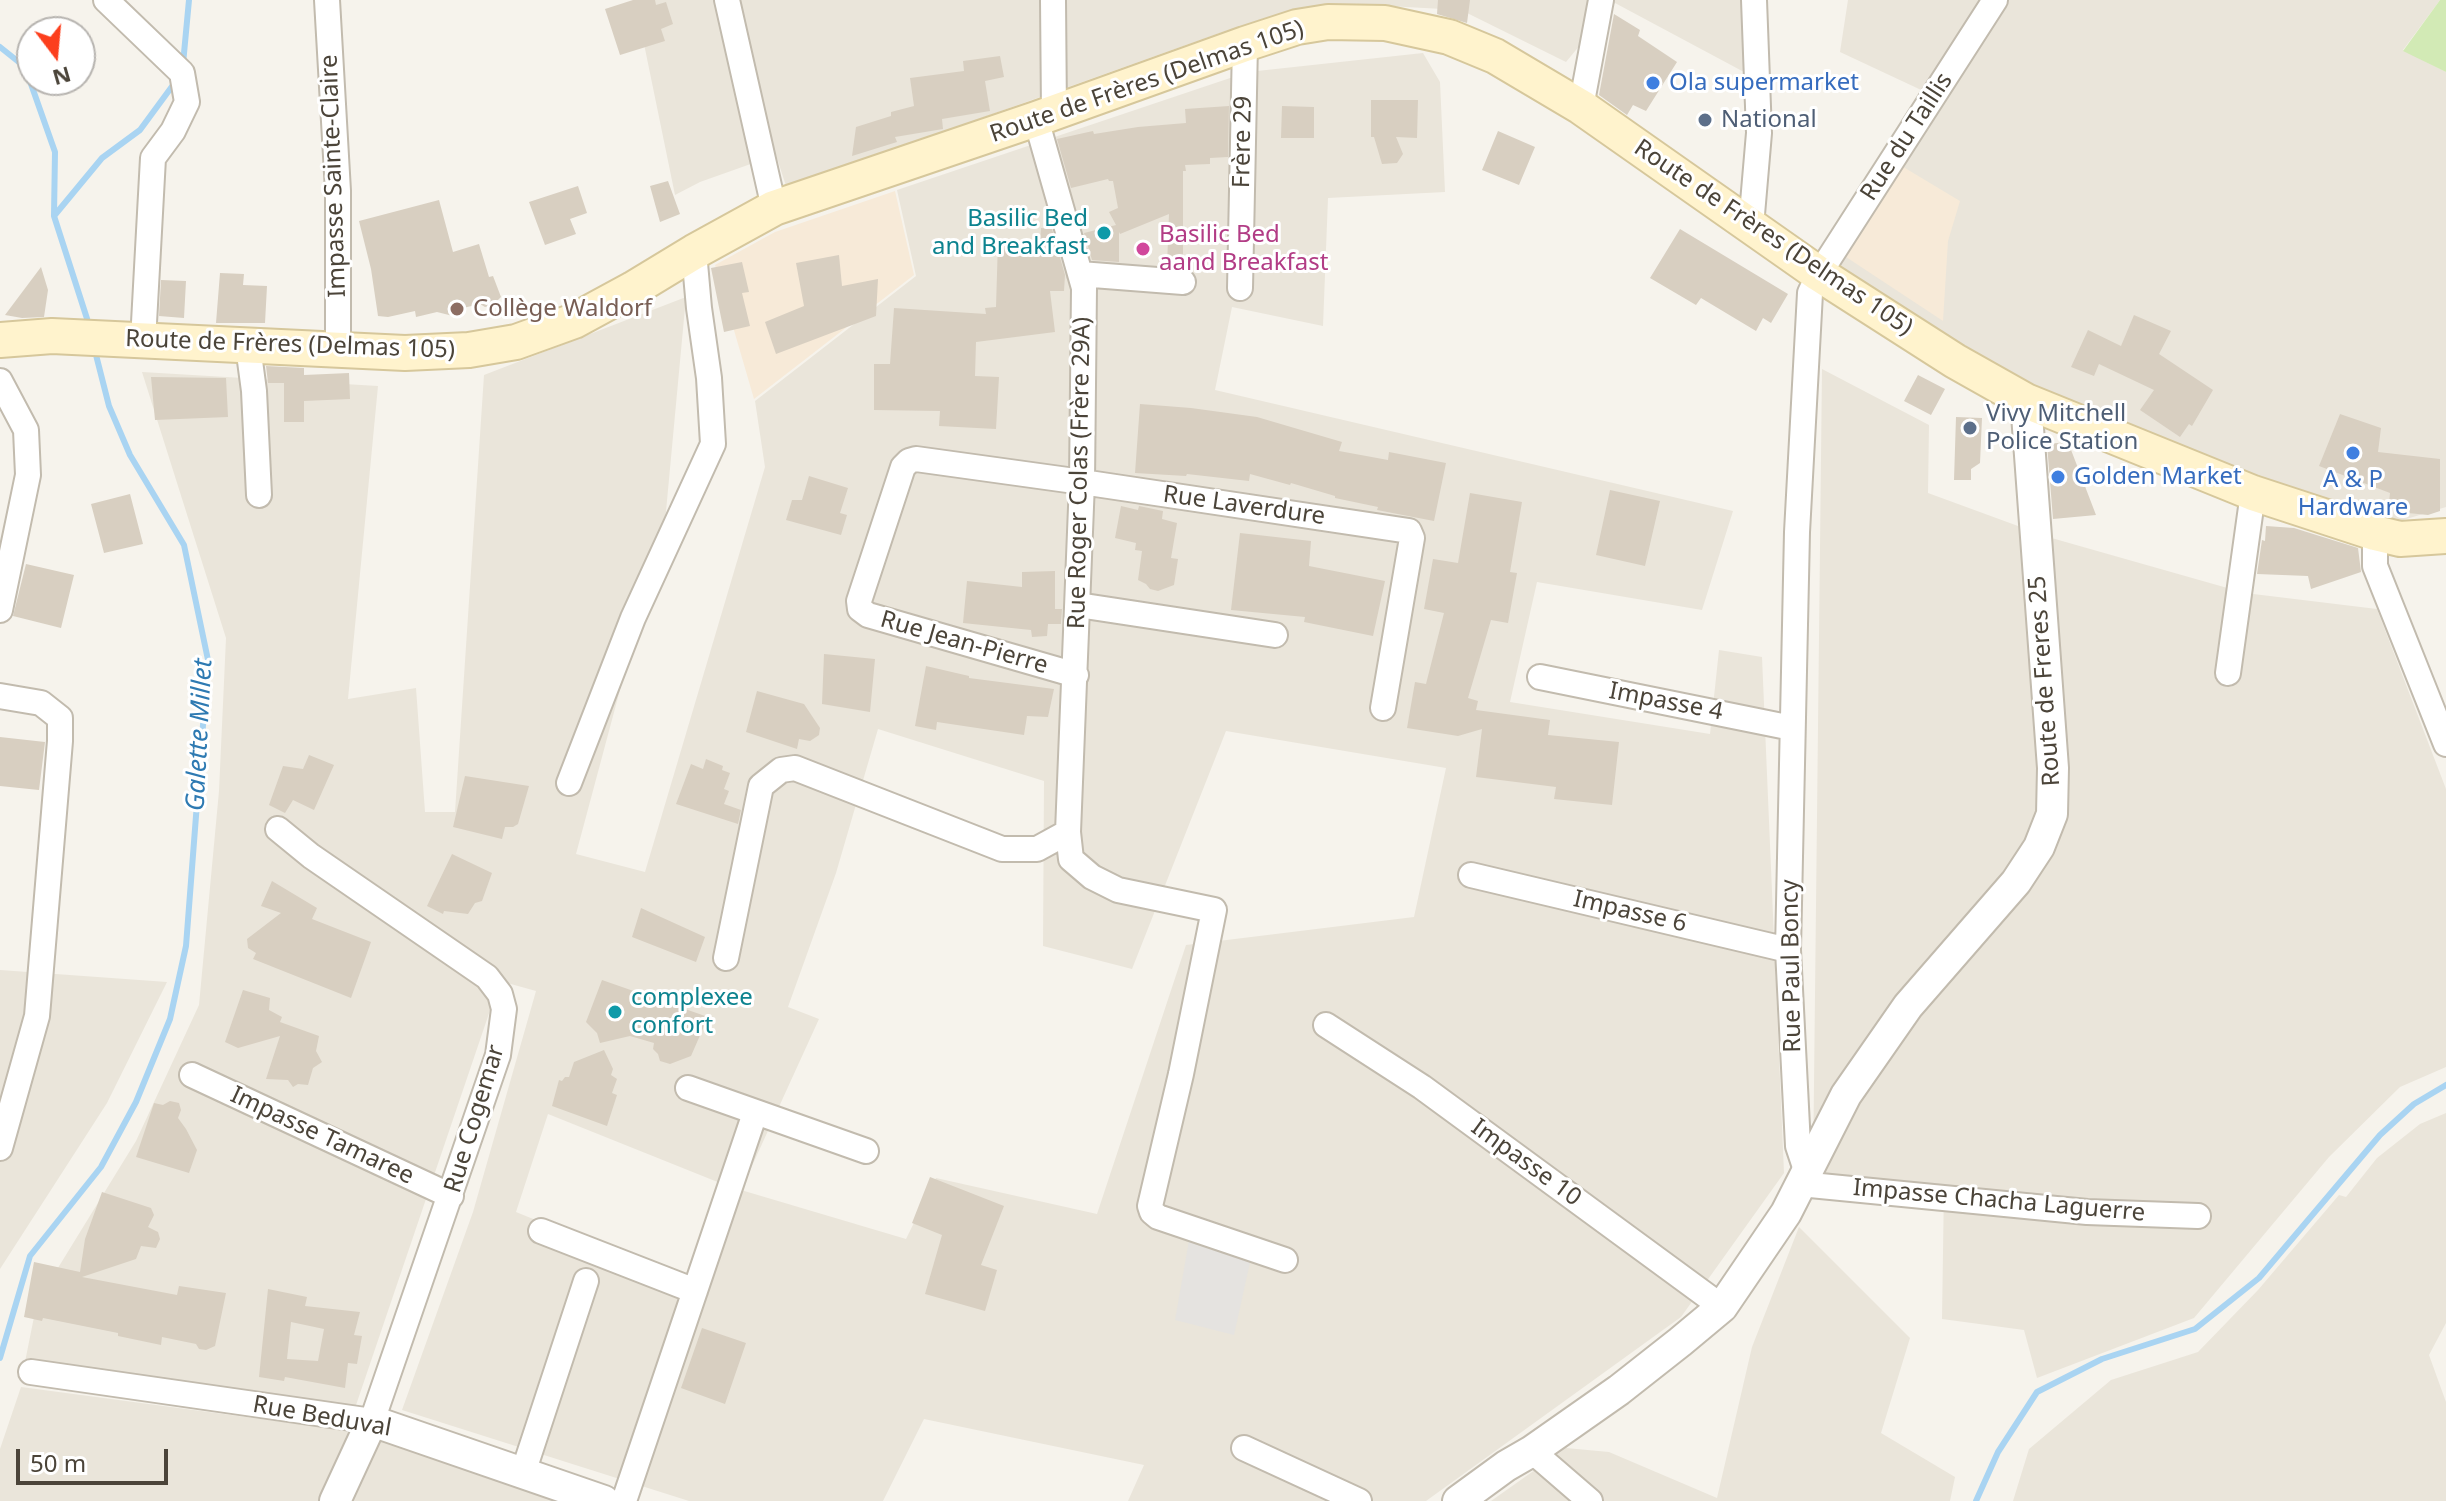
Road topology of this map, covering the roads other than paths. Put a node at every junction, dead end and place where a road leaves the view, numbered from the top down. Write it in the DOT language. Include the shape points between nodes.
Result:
graph roads {
  1 [pos="106,0"];
  2 [pos="327,0"];
  3 [pos="727,0"];
  4 [pos="1053,0"];
  5 [pos="1601,0"];
  6 [pos="1754,0"];
  7 [pos="1995,0"];
  8 [pos="1327,11"];
  9 [pos="1245,44"];
  10 [pos="1581,107"];
  11 [pos="1045,116"];
  12 [pos="774,208"];
  13 [pos="1751,226"];
  14 [pos="694,252"];
  15 [pos="1080,274"];
  16 [pos="1819,274"];
  17 [pos="1183,282"];
  18 [pos="1240,288"];
  19 [pos="0,340"];
  20 [pos="134,341"];
  21 [pos="248,346"];
  22 [pos="338,351"];
  23 [pos="0,381"];
  24 [pos="2026,401"];
  25 [pos="903,467"];
  26 [pos="1082,482"];
  27 [pos="2253,493"];
  28 [pos="259,495"];
  29 [pos="2375,533"];
  30 [pos="2446,536"];
  31 [pos="1078,605"];
  32 [pos="0,610"];
  33 [pos="1275,635"];
  34 [pos="2228,673"];
  35 [pos="1076,675"];
  36 [pos="1540,677"];
  37 [pos="0,696"];
  38 [pos="1383,708"];
  39 [pos="1792,728"];
  40 [pos="2446,744"];
  41 [pos="569,783"];
  42 [pos="278,829"];
  43 [pos="1068,832"];
  44 [pos="1471,875"];
  45 [pos="1788,950"];
  46 [pos="726,958"];
  47 [pos="1326,1025"];
  48 [pos="192,1075"];
  49 [pos="688,1088"];
  50 [pos="755,1113"];
  51 [pos="0,1148"];
  52 [pos="866,1151"];
  53 [pos="1803,1177"];
  54 [pos="451,1196"];
  55 [pos="2198,1216"];
  56 [pos="541,1231"];
  57 [pos="1285,1260"];
  58 [pos="586,1281"];
  59 [pos="695,1291"];
  60 [pos="1722,1307"];
  61 [pos="31,1372"];
  62 [pos="372,1421"];
  63 [pos="1244,1448"];
  64 [pos="1532,1451"];
  65 [pos="523,1473"];
  66 [pos="335,1501"];
  67 [pos="604,1501"];
  68 [pos="624,1501"];
  69 [pos="1359,1501"];
  70 [pos="1458,1501"];
  71 [pos="1590,1501"];
  1 -- 20 [label="street" via="182,73 187,102 153,158"];
  2 -- 22 [label="street, Impasse Sainte-Claire" via="338,191"];
  3 -- 12 [label="street"];
  4 -- 11 [label="street, Rue Roger Colas (Frère 29A)"];
  5 -- 10 [label="street"];
  6 -- 13 [label="street" via="1759,133"];
  7 -- 16 [label="street, Rue du Taillis"];
  8 -- 9 [label="main road, Route de Frères (Delmas 105)"];
  8 -- 10 [label="main road, Route de Frères (Delmas 105)" via="1449,37 1495,56"];
  9 -- 11 [label="main road, Route de Frères (Delmas 105)"];
  9 -- 18 [label="street, Frère 29"];
  10 -- 13 [label="main road, Route de Frères (Delmas 105)"];
  11 -- 12 [label="main road, Route de Frères (Delmas 105)"];
  11 -- 15 [label="street, Rue Roger Colas (Frère 29A)"];
  12 -- 14 [label="main road, Route de Frères (Delmas 105)"];
  13 -- 16 [label="main road, Route de Frères (Delmas 105)"];
  14 -- 22 [label="main road, Route de Frères (Delmas 105)" via="574,321 516,342 469,350"];
  14 -- 41 [label="street" via="713,444 633,618"];
  15 -- 17 [label="street"];
  15 -- 26 [label="street, Rue Roger Colas (Frère 29A)"];
  16 -- 24 [label="main road, Route de Frères (Delmas 105)"];
  16 -- 39 [label="street, Rue Paul Boncy" via="1810,293 1808,325"];
  19 -- 20 [label="main road, Route de Frères (Delmas 105)" via="52,336"];
  20 -- 21 [label="main road, Route de Frères (Delmas 105)"];
  21 -- 22 [label="main road, Route de Frères (Delmas 105)"];
  21 -- 28 [label="street"];
  23 -- 32 [label="street" via="26,430 28,475"];
  24 -- 27 [label="main road, Route de Frères (Delmas 105)"];
  24 -- 53 [label="street, Route de Freres 25" via="2052,814 2016,882 1908,1006 1846,1095"];
  25 -- 26 [label="street, Rue Laverdure" via="916,459"];
  25 -- 35 [label="street, Rue Jean-Pierre" via="860,609"];
  26 -- 31 [label="street, Rue Roger Colas (Frère 29A)"];
  26 -- 38 [label="street, Rue Laverdure" via="1409,531"];
  27 -- 29 [label="main road, Route de Frères (Delmas 105)"];
  27 -- 34 [label="street"];
  29 -- 30 [label="main road, Route de Frères (Delmas 105)" via="2400,539"];
  29 -- 40 [label="street" via="2375,566"];
  31 -- 33 [label="street"];
  31 -- 35 [label="street, Rue Roger Colas (Frère 29A)"];
  35 -- 43 [label="street, Rue Roger Colas (Frère 29A)"];
  36 -- 39 [label="street, Impasse 4"];
  37 -- 51 [label="street" via="41,703 60,718 37,1016"];
  39 -- 45 [label="street, Rue Paul Boncy"];
  42 -- 54 [label="street, Rue Cogemar" via="487,977 500,994 504,1009 498,1055"];
  43 -- 46 [label="street" via="1037,849 1002,849 795,768 781,770 761,786"];
  43 -- 57 [label="street, Rue Roger Colas (Frère 29A)" via="1071,859 1092,877 1118,890 1214,910 1152,1212"];
  44 -- 45 [label="street, Impasse 6"];
  45 -- 53 [label="street, Rue Paul Boncy"];
  47 -- 60 [label="street, Impasse 10" via="1422,1087"];
  48 -- 54 [label="street, Impasse Tamaree"];
  49 -- 50 [label="street"];
  50 -- 52 [label="street"];
  50 -- 59 [label="street"];
  53 -- 55 [label="street, Impasse Chacha Laguerre" via="2087,1212"];
  53 -- 60 [label="street"];
  54 -- 62 [label="street, Rue Cogemar"];
  56 -- 59 [label="street"];
  58 -- 65 [label="street"];
  59 -- 68 [label="street"];
  60 -- 64 [label="street"];
  61 -- 62 [label="street, Rue Beduval"];
  62 -- 65 [label="street, Rue Beduval"];
  62 -- 66 [label="street, Rue Cogemar"];
  63 -- 69 [label="street"];
  64 -- 70 [label="street"];
  64 -- 71 [label="street"];
  65 -- 67 [label="street, Rue Beduval"];
}
